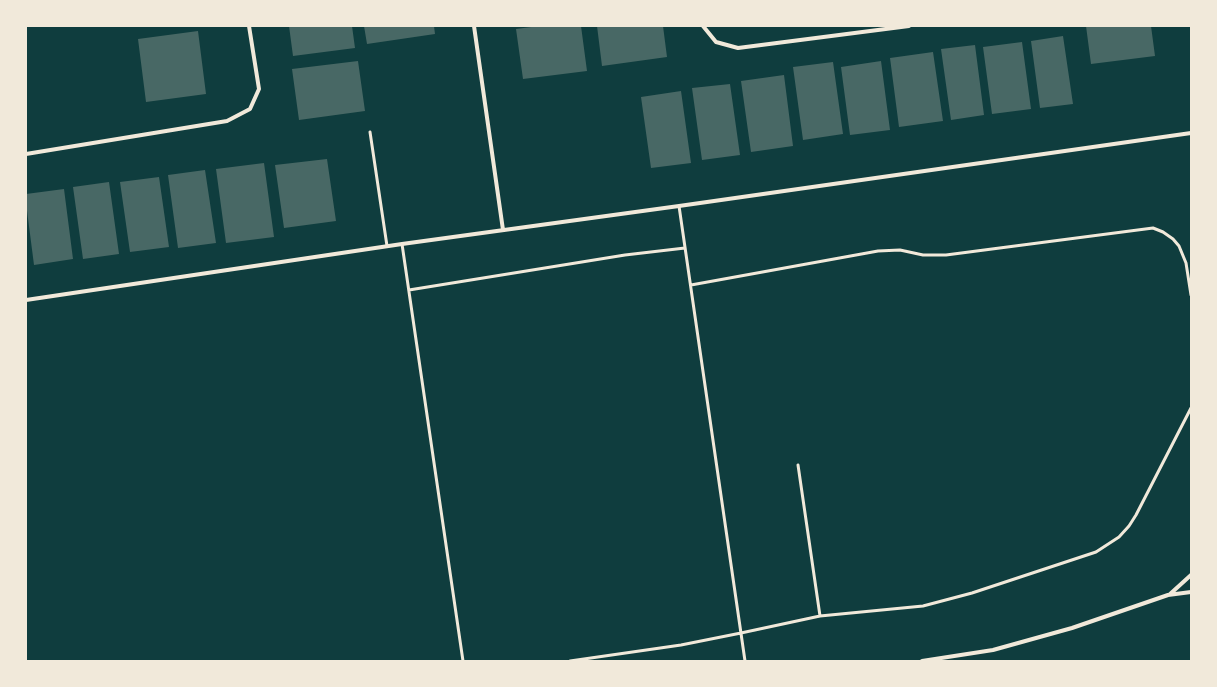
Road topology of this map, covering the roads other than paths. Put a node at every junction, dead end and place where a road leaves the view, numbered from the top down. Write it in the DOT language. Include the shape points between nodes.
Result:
graph roads {
  1 [pos="249,26"];
  2 [pos="474,26"];
  3 [pos="703,26"];
  4 [pos="909,26"];
  5 [pos="370,132"];
  6 [pos="1191,133"];
  7 [pos="26,154"];
  8 [pos="680,206"];
  9 [pos="503,230"];
  10 [pos="402,244"];
  11 [pos="387,246"];
  12 [pos="686,248"];
  13 [pos="691,285"];
  14 [pos="409,290"];
  15 [pos="1191,295"];
  16 [pos="26,300"];
  17 [pos="1191,408"];
  18 [pos="798,465"];
  19 [pos="1191,575"];
  20 [pos="1191,592"];
  21 [pos="1168,595"];
  22 [pos="820,616"];
  23 [pos="741,634"];
  24 [pos="463,661"];
  25 [pos="570,661"];
  26 [pos="745,661"];
  27 [pos="922,661"];
  1 -- 7 [label="street" via="259,89 250,109 226,121"];
  2 -- 9 [label="street"];
  3 -- 4 [label="street" via="716,42 738,48"];
  5 -- 11 [label="lane"];
  6 -- 8 [label="street"];
  8 -- 9 [label="street"];
  8 -- 12 [label="lane"];
  9 -- 10 [label="street"];
  10 -- 11 [label="street"];
  10 -- 14 [label="lane"];
  11 -- 16 [label="street"];
  12 -- 13 [label="lane"];
  12 -- 14 [label="lane" via="625,255"];
  13 -- 15 [label="lane" via="878,251 900,250 923,255 946,255 1153,228 1164,232 1179,246 1186,263"];
  13 -- 23 [label="lane"];
  14 -- 24 [label="lane"];
  17 -- 22 [label="lane" via="1129,526 1119,537 1096,552 935,603"];
  18 -- 22 [label="lane"];
  19 -- 21 [label="street"];
  20 -- 21 [label="street"];
  21 -- 27 [label="street" via="1072,628 993,650"];
  22 -- 23 [label="lane"];
  23 -- 25 [label="lane"];
  23 -- 26 [label="lane"];
}
